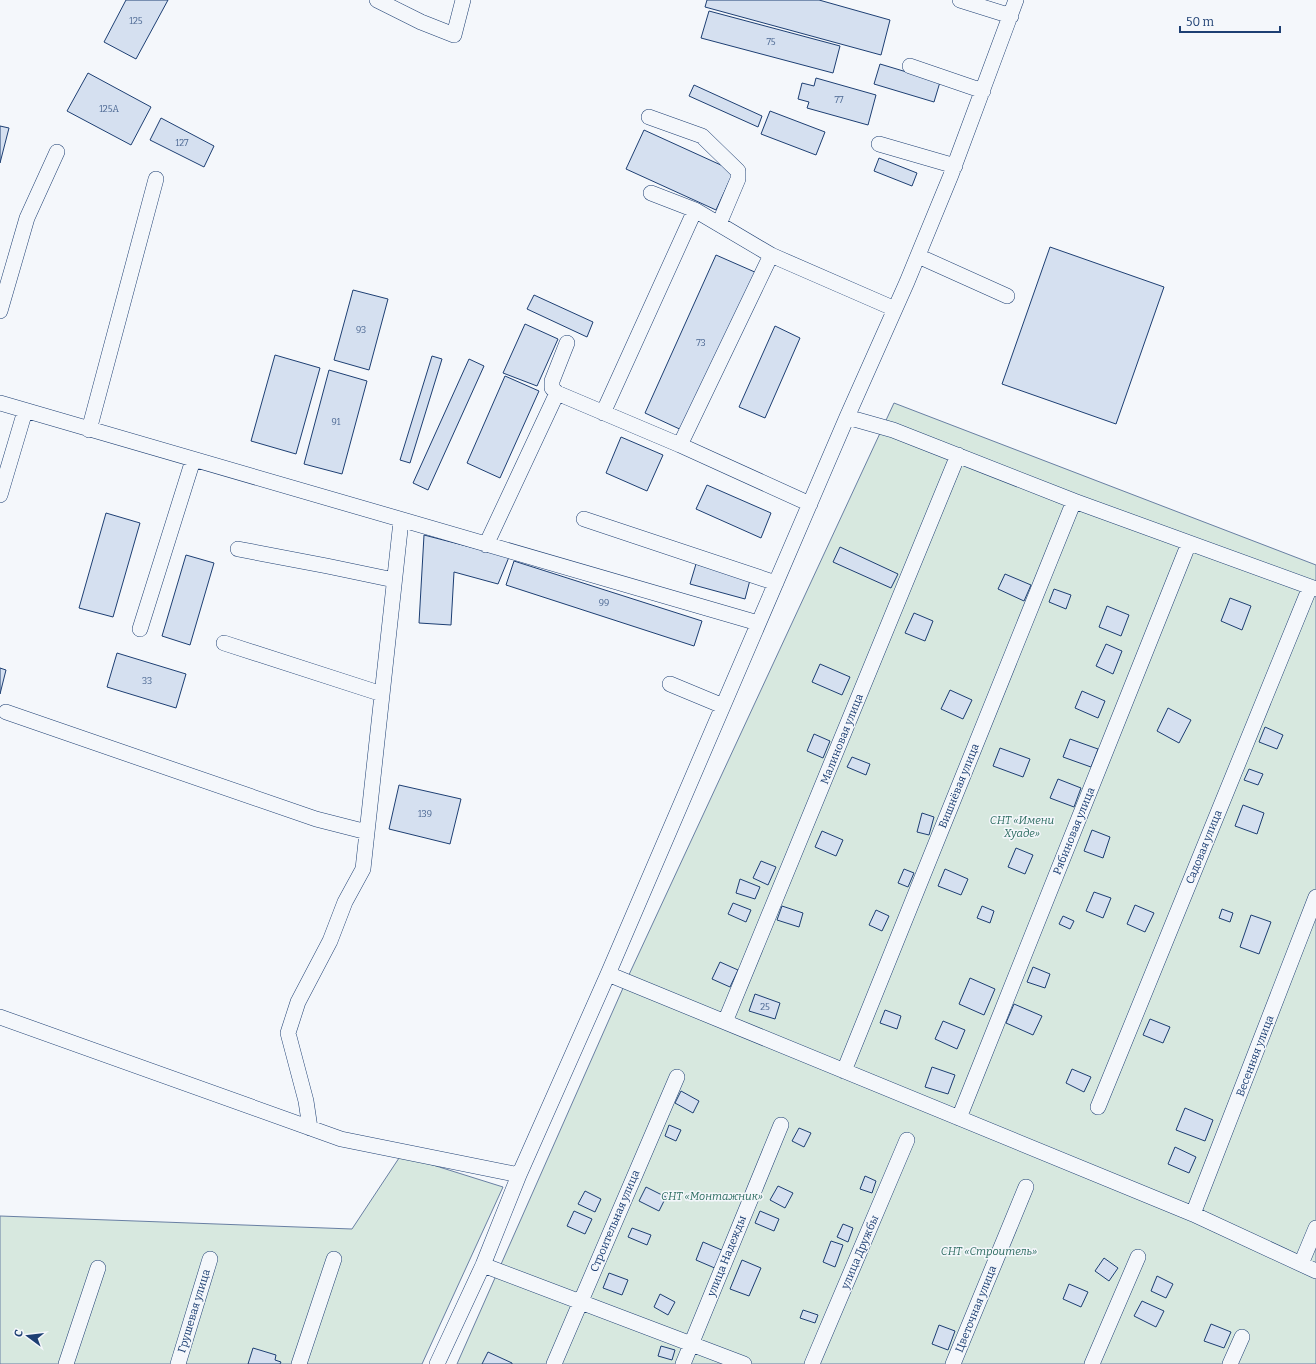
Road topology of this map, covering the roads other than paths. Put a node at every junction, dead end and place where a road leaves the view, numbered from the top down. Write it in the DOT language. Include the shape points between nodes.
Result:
graph roads {
  1 [pos="377,0"];
  2 [pos="463,0"];
  3 [pos="960,0"];
  4 [pos="1016,0"];
  5 [pos="1011,16"];
  6 [pos="910,66"];
  7 [pos="983,91"];
  8 [pos="649,117"];
  9 [pos="879,144"];
  10 [pos="57,152"];
  11 [pos="955,166"];
  12 [pos="156,179"];
  13 [pos="651,193"];
  14 [pos="695,210"];
  15 [pos="718,224"];
  16 [pos="770,255"];
  17 [pos="918,256"];
  18 [pos="1007,296"];
  19 [pos="895,309"];
  20 [pos="0,311"];
  21 [pos="567,343"];
  22 [pos="557,393"];
  23 [pos="0,404"];
  24 [pos="25,411"];
  25 [pos="602,413"];
  26 [pos="847,417"];
  27 [pos="89,430"];
  28 [pos="680,445"];
  29 [pos="958,455"];
  30 [pos="193,460"];
  31 [pos="0,495"];
  32 [pos="1074,501"];
  33 [pos="810,504"];
  34 [pos="584,519"];
  35 [pos="401,521"];
  36 [pos="1188,543"];
  37 [pos="486,545"];
  38 [pos="238,549"];
  39 [pos="394,580"];
  40 [pos="776,583"];
  41 [pos="1313,588"];
  42 [pos="758,624"];
  43 [pos="140,629"];
  44 [pos="224,642"];
  45 [pos="670,684"];
  46 [pos="382,694"];
  47 [pos="723,706"];
  48 [pos="6,712"];
  49 [pos="367,832"];
  50 [pos="1316,897"];
  51 [pos="608,974"];
  52 [pos="0,1017"];
  53 [pos="725,1022"];
  54 [pos="844,1071"];
  55 [pos="677,1077"];
  56 [pos="1098,1107"];
  57 [pos="959,1118"];
  58 [pos="781,1125"];
  59 [pos="310,1128"];
  60 [pos="907,1140"];
  61 [pos="519,1175"];
  62 [pos="1026,1187"];
  63 [pos="1193,1214"];
  64 [pos="1316,1228"];
  65 [pos="1138,1257"];
  66 [pos="210,1259"];
  67 [pos="334,1259"];
  68 [pos="1301,1264"];
  69 [pos="483,1265"];
  70 [pos="98,1268"];
  71 [pos="1316,1271"];
  72 [pos="580,1302"];
  73 [pos="1242,1337"];
  74 [pos="691,1344"];
  75 [pos="66,1364"];
  76 [pos="178,1364"];
  77 [pos="299,1364"];
  78 [pos="437,1364"];
  79 [pos="554,1364"];
  80 [pos="683,1364"];
  81 [pos="744,1364"];
  82 [pos="812,1364"];
  83 [pos="954,1364"];
  84 [pos="1092,1364"];
  85 [pos="1230,1364"];
  1 -- 2 [label="street" via="454,36"];
  3 -- 5 [label="street"];
  4 -- 5 [label="street"];
  5 -- 7 [label="street"];
  6 -- 7 [label="street"];
  7 -- 11 [label="street"];
  8 -- 15 [label="street" via="702,136 738,171 738,179"];
  9 -- 11 [label="street"];
  10 -- 20 [label="street" via="27,218"];
  11 -- 17 [label="street"];
  12 -- 27 [label="street"];
  13 -- 14 [label="street"];
  14 -- 15 [label="street"];
  14 -- 25 [label="street"];
  15 -- 16 [label="street"];
  16 -- 19 [label="street"];
  16 -- 28 [label="street"];
  17 -- 18 [label="street"];
  17 -- 19 [label="street"];
  19 -- 26 [label="street"];
  21 -- 22 [label="street" via="552,381 552,388"];
  22 -- 25 [label="street"];
  22 -- 37 [label="street"];
  23 -- 24 [label="street"];
  24 -- 27 [label="street"];
  24 -- 31 [label="street"];
  25 -- 28 [label="street"];
  26 -- 29 [label="street" via="894,430"];
  26 -- 33 [label="street"];
  27 -- 30 [label="street"];
  28 -- 33 [label="street"];
  29 -- 32 [label="street"];
  29 -- 53 [label="street, Малиновая улица"];
  30 -- 35 [label="street"];
  30 -- 43 [label="street"];
  32 -- 36 [label="street"];
  32 -- 54 [label="street, Вишнёвая улица"];
  33 -- 40 [label="street"];
  34 -- 40 [label="street"];
  35 -- 37 [label="street"];
  35 -- 39 [label="street"];
  36 -- 41 [label="street"];
  36 -- 57 [label="street, Рябиновая улица"];
  37 -- 42 [label="street"];
  38 -- 39 [label="street"];
  39 -- 46 [label="street"];
  40 -- 42 [label="street"];
  41 -- 56 [label="street, Садовая улица"];
  42 -- 47 [label="street"];
  44 -- 46 [label="street"];
  45 -- 47 [label="street"];
  46 -- 49 [label="street"];
  47 -- 51 [label="street"];
  48 -- 49 [label="street" via="316,819"];
  49 -- 59 [label="street" via="363,869 298,1002 288,1033 306,1101"];
  50 -- 63 [label="street, Весенняя улица"];
  51 -- 53 [label="street"];
  51 -- 61 [label="street"];
  52 -- 59 [label="street"];
  53 -- 54 [label="street"];
  54 -- 57 [label="street"];
  55 -- 72 [label="street, Строительная улица"];
  57 -- 63 [label="street"];
  58 -- 74 [label="street, улица Надежды"];
  59 -- 61 [label="street" via="341,1139"];
  60 -- 82 [label="street, улица Дружбы"];
  61 -- 69 [label="street"];
  62 -- 83 [label="street, Цветочная улица"];
  63 -- 68 [label="street"];
  64 -- 68 [label="street"];
  65 -- 84 [label="street"];
  66 -- 76 [label="street, Грушевая улица"];
  67 -- 77 [label="street"];
  68 -- 71 [label="street"];
  69 -- 72 [label="street"];
  69 -- 78 [label="street"];
  70 -- 75 [label="street"];
  72 -- 74 [label="street"];
  72 -- 79 [label="street, Строительная улица"];
  73 -- 85 [label="street"];
  74 -- 80 [label="street, улица Надежды"];
  74 -- 81 [label="street"];
}
